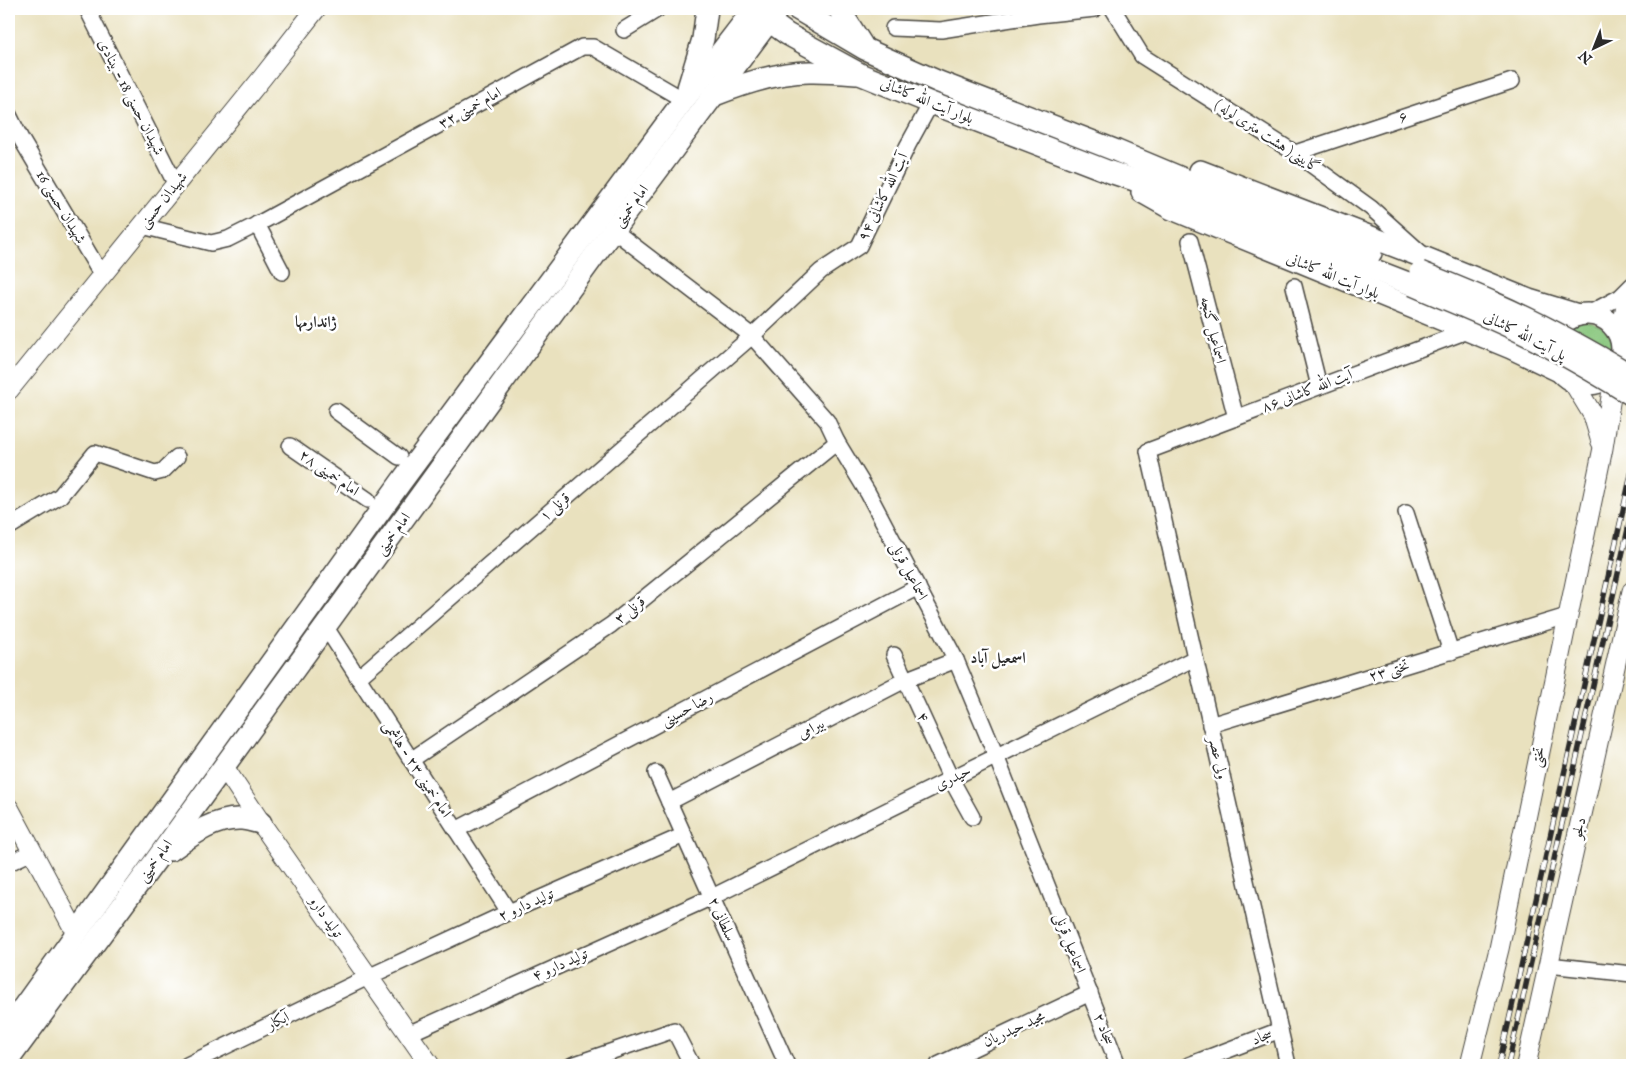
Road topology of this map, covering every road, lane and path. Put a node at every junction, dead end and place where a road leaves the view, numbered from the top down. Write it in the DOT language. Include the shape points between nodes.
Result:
graph roads {
  1 [pos="87,9"];
  2 [pos="316,9"];
  3 [pos="658,9"];
  4 [pos="707,9"];
  5 [pos="797,9"];
  6 [pos="839,9"];
  7 [pos="1095,9"];
  8 [pos="1113,9"];
  9 [pos="761,12"];
  10 [pos="1038,12"];
  11 [pos="893,28"];
  12 [pos="624,30"];
  13 [pos="865,50"];
  14 [pos="862,74"];
  15 [pos="1512,81"];
  16 [pos="712,96"];
  17 [pos="684,100"];
  18 [pos="931,103"];
  19 [pos="9,115"];
  20 [pos="15,142"];
  21 [pos="1295,153"];
  22 [pos="1110,172"];
  23 [pos="176,185"];
  24 [pos="257,224"];
  25 [pos="142,226"];
  26 [pos="613,230"];
  27 [pos="1190,241"];
  28 [pos="282,272"];
  29 [pos="1420,272"];
  30 [pos="101,274"];
  31 [pos="1632,285"];
  32 [pos="1294,286"];
  33 [pos="1632,298"];
  34 [pos="1529,300"];
  35 [pos="1583,314"];
  36 [pos="1467,331"];
  37 [pos="752,336"];
  38 [pos="1620,337"];
  39 [pos="1511,348"];
  40 [pos="1624,373"];
  41 [pos="1566,376"];
  42 [pos="1319,386"];
  43 [pos="9,390"];
  44 [pos="1632,395"];
  45 [pos="336,411"];
  46 [pos="1236,418"];
  47 [pos="837,442"];
  48 [pos="290,446"];
  49 [pos="1603,448"];
  50 [pos="1148,451"];
  51 [pos="177,457"];
  52 [pos="399,457"];
  53 [pos="368,500"];
  54 [pos="1406,513"];
  55 [pos="9,527"];
  56 [pos="918,588"];
  57 [pos="1632,591"];
  58 [pos="1567,616"];
  59 [pos="325,626"];
  60 [pos="1451,652"];
  61 [pos="894,655"];
  62 [pos="1195,658"];
  63 [pos="956,660"];
  64 [pos="358,678"];
  65 [pos="906,680"];
  66 [pos="1210,726"];
  67 [pos="996,756"];
  68 [pos="411,760"];
  69 [pos="224,767"];
  70 [pos="656,773"];
  71 [pos="951,779"];
  72 [pos="669,802"];
  73 [pos="9,808"];
  74 [pos="972,817"];
  75 [pos="261,823"];
  76 [pos="456,830"];
  77 [pos="684,835"];
  78 [pos="32,852"];
  79 [pos="156,860"];
  80 [pos="9,863"];
  81 [pos="712,897"];
  82 [pos="509,912"];
  83 [pos="76,933"];
  84 [pos="94,946"];
  85 [pos="1548,965"];
  86 [pos="1632,974"];
  87 [pos="368,977"];
  88 [pos="1090,993"];
  89 [pos="9,1027"];
  90 [pos="1280,1030"];
  91 [pos="408,1034"];
  92 [pos="9,1059"];
  93 [pos="187,1065"];
  94 [pos="430,1065"];
  95 [pos="572,1065"];
  96 [pos="692,1065"];
  97 [pos="788,1065"];
  98 [pos="938,1065"];
  99 [pos="1118,1065"];
  100 [pos="1189,1065"];
  101 [pos="1288,1065"];
  102 [pos="1470,1065"];
  103 [pos="1526,1065"];
  1 -- 23 [label="street, شهیدان حسنی 18 - بینادی"];
  2 -- 23 [label="street, شهیدان حسنی"];
  3 -- 12 [label="street"];
  4 -- 17 [label="main road" via="702,39"];
  5 -- 13 [label="main road, بلوار آیت الله کاشانی"];
  6 -- 13 [label="main road"];
  7 -- 10 [label="street"];
  8 -- 21 [label="street, گایینی( هشت متری لوله )" via="1142,56"];
  9 -- 14 [label="main road, بلوار آیت الله کاشانی" via="787,34"];
  9 -- 16 [label="main road, امام خمینی"];
  9 -- 17 [label="main road, امام خمینی"];
  10 -- 11 [label="street" via="940,30"];
  13 -- 29 [label="main road, بلوار آیت الله کاشانی"];
  14 -- 16 [label="main road" via="812,72 779,76 733,87"];
  14 -- 18 [label="main road, بلوار آیت الله کاشانی"];
  15 -- 21 [label="street, ۶"];
  16 -- 26 [label="main road, امام خمینی"];
  17 -- 24 [label="street, امام خمینی ۳۲" via="593,47 582,47"];
  17 -- 83 [label="main road, امام خمینی" via="402,482"];
  18 -- 22 [label="main road, بلوار آیت الله کاشانی"];
  18 -- 37 [label="street, آیت الله کاشانی ۹۴" via="859,246 821,271"];
  19 -- 20 [label="street, شهیدان حسنی 16"];
  20 -- 30 [label="street, شهیدان حسنی 16"];
  21 -- 29 [label="street, گایینی( هشت متری لوله )" via="1371,208"];
  22 -- 29 [label="main road, بلوار آیت الله کاشانی"];
  22 -- 36 [label="main road, بلوار آیت الله کاشانی" via="1172,209"];
  23 -- 25 [label="street, شهیدان حسنی"];
  24 -- 25 [label="street, امام خمینی ۳۲" via="228,239 211,243"];
  24 -- 28 [label="street"];
  25 -- 30 [label="street, شهیدان حسنی"];
  26 -- 37 [label="street, اسماعیل قرنلی"];
  26 -- 59 [label="main road, امام خمینی"];
  27 -- 46 [label="street, اسماعیل گنجه"];
  29 -- 34 [label="main road, بلوار آیت الله کاشانی"];
  29 -- 40 [label="main road, پل آیت الله کاشانی, bridge" via="1535,322"];
  29 -- 44 [label="main road, پل آیت الله کاشانی, bridge" via="1488,317 1586,367"];
  30 -- 43 [label="street, شهیدان حسنی"];
  31 -- 35 [label="street" via="1620,296"];
  32 -- 42 [label="street"];
  33 -- 38 [label="street" via="1626,306"];
  34 -- 35 [label="main road, بلوار آیت الله کاشانی"];
  34 -- 39 [label="main road" via="1541,320 1540,332 1523,348"];
  35 -- 38 [label="main road" via="1608,321"];
  35 -- 41 [label="main road" via="1569,318 1561,325 1552,343 1554,362"];
  36 -- 39 [label="main road, بلوار آیت الله کاشانی"];
  36 -- 42 [label="street, آیت الله کاشانی ۸۶"];
  37 -- 47 [label="street, اسماعیل قرنلی" via="827,421"];
  37 -- 64 [label="street, قرنلی ۱"];
  38 -- 40 [label="main road"];
  39 -- 41 [label="main road, بلوار آیت الله کاشانی"];
  40 -- 41 [label="main road" via="1585,384"];
  40 -- 49 [label="street, تختی"];
  41 -- 49 [label="street" via="1594,415"];
  42 -- 46 [label="street, آیت الله کاشانی ۸۶"];
  45 -- 52 [label="street"];
  46 -- 50 [label="street, آیت الله کاشانی ۸۶"];
  47 -- 56 [label="street, اسماعیل قرنلی"];
  47 -- 68 [label="street, قرنلی ۳" via="611,625"];
  48 -- 53 [label="street, امام خمینی ۲۸"];
  49 -- 58 [label="street, تختی"];
  50 -- 62 [label="street, ولی عصر"];
  51 -- 55 [label="street" via="163,471 155,473 95,452 60,496"];
  54 -- 60 [label="street"];
  56 -- 63 [label="street, اسماعیل قرنلی"];
  56 -- 76 [label="street, رضا حسینی"];
  57 -- 85 [label="street, دلجو"];
  58 -- 60 [label="street, تختی ۲۳"];
  58 -- 102 [label="street, تختی" via="1499,949"];
  59 -- 64 [label="street, امام خمینی ۲۳ - هاشمی"];
  59 -- 69 [label="main road, امام خمینی"];
  60 -- 66 [label="street, تختی ۲۳"];
  61 -- 65 [label="street, ۴"];
  62 -- 66 [label="street, ولی عصر"];
  62 -- 67 [label="street, حیدری"];
  63 -- 65 [label="street, بیرامی"];
  63 -- 67 [label="street, اسماعیل قرنلی"];
  64 -- 68 [label="street, امام خمینی ۲۳ - هاشمی"];
  65 -- 71 [label="street, ۴"];
  65 -- 72 [label="street, بیرامی"];
  66 -- 90 [label="street, ولی عصر"];
  67 -- 71 [label="street, حیدری"];
  67 -- 88 [label="street, اسماعیل قرنلی"];
  68 -- 76 [label="street, امام خمینی ۲۳ - هاشمی"];
  69 -- 75 [label="street, تولید دارو"];
  69 -- 79 [label="main road, امام خمینی"];
  70 -- 72 [label="street, ۲ سلطانی"];
  71 -- 74 [label="street, ۴"];
  71 -- 81 [label="street, حیدری"];
  72 -- 77 [label="street, ۲ سلطانی"];
  73 -- 78 [label="street"];
  75 -- 79 [label="main road" via="241,819 200,829"];
  75 -- 87 [label="street, تولید دارو"];
  76 -- 82 [label="street, امام خمینی ۲۳ - هاشمی"];
  77 -- 81 [label="street, ۲ سلطانی"];
  77 -- 82 [label="street, تولید دارو ۲"];
  78 -- 80 [label="street"];
  78 -- 83 [label="street"];
  79 -- 84 [label="main road, امام خمینی"];
  81 -- 91 [label="street, تولید دارو ۴"];
  81 -- 97 [label="street, ۲ سلطانی"];
  82 -- 87 [label="street, تولید دارو ۲"];
  83 -- 84 [label="main road"];
  83 -- 89 [label="main road, امام خمینی"];
  84 -- 92 [label="main road, امام خمینی"];
  85 -- 86 [label="street"];
  85 -- 103 [label="street, دلجو"];
  87 -- 91 [label="street, تولید دارو"];
  87 -- 93 [label="street, آبکار"];
  88 -- 98 [label="street, مجید حیدریان"];
  88 -- 99 [label="street, سجاد ۲"];
  90 -- 100 [label="street, سجاد"];
  90 -- 101 [label="street, ولی عصر"];
  91 -- 94 [label="street, تولید دارو"];
  95 -- 96 [label="street" via="674,1030"];
}
